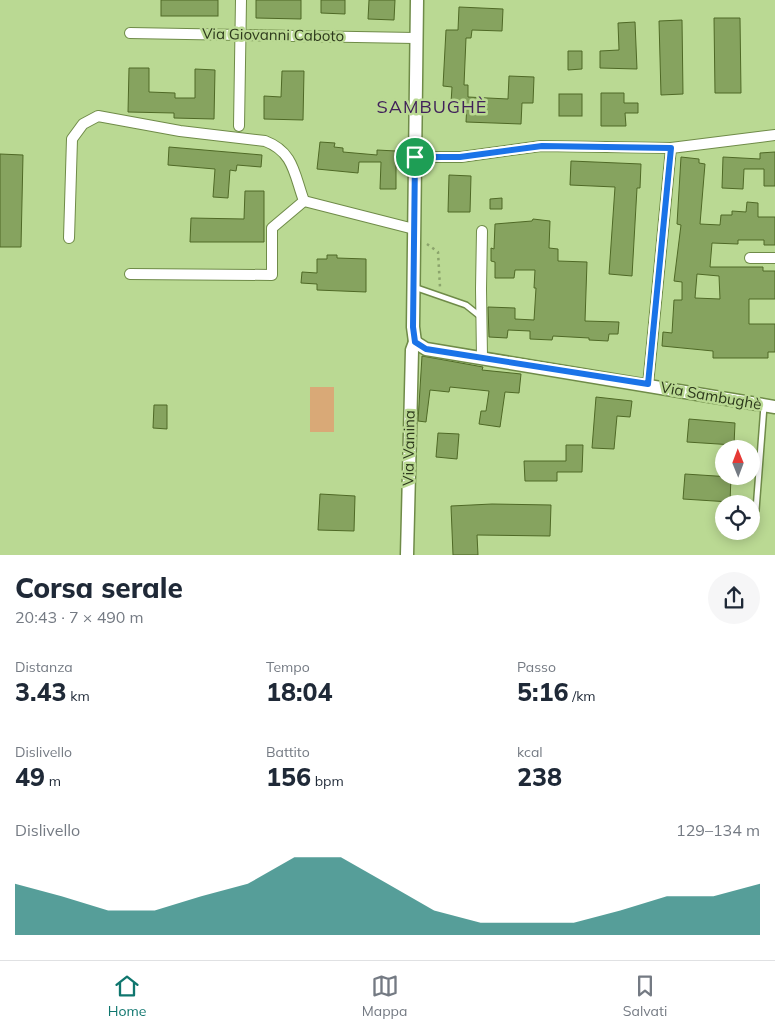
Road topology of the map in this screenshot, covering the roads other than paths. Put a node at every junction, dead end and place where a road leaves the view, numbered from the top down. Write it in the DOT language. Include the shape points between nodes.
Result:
graph roads {
  1 [pos="241,0"];
  2 [pos="417,0"];
  3 [pos="130,33"];
  4 [pos="240,34"];
  5 [pos="415,38"];
  6 [pos="239,126"];
  7 [pos="775,135"];
  8 [pos="671,148"];
  9 [pos="415,157"];
  10 [pos="304,201"];
  11 [pos="482,231"];
  12 [pos="414,232"];
  13 [pos="69,238"];
  14 [pos="750,258"];
  15 [pos="775,258"];
  16 [pos="130,274"];
  17 [pos="414,286"];
  18 [pos="482,318"];
  19 [pos="415,342"];
  20 [pos="482,357"];
  21 [pos="648,384"];
  22 [pos="770,406"];
  23 [pos="758,495"];
  24 [pos="407,555"];
  1 -- 4 [label="street"];
  2 -- 5 [label="street"];
  3 -- 4 [label="street, Via Giovanni Caboto"];
  4 -- 5 [label="street, Via Giovanni Caboto"];
  4 -- 6 [label="street"];
  5 -- 9 [label="street"];
  7 -- 8 [label="street"];
  8 -- 9 [label="street" via="542,146 460,157"];
  8 -- 21 [label="street"];
  9 -- 12 [label="street"];
  10 -- 12 [label="street"];
  10 -- 13 [label="street" via="285,152 265,141 180,131 98,116 83,124 72,139"];
  10 -- 16 [label="street" via="272,228 272,275"];
  11 -- 18 [label="street"];
  12 -- 17 [label="street"];
  14 -- 15 [label="street"];
  17 -- 18 [label="lane" via="466,305"];
  17 -- 19 [label="street"];
  18 -- 20 [label="street"];
  19 -- 20 [label="street, Via Sambughè" via="426,349"];
  19 -- 24 [label="street, Via Vanina" via="412,350"];
  20 -- 21 [label="street, Via Sambughè"];
  21 -- 22 [label="street, Via Sambughè"];
  22 -- 23 [label="lane"];
}
